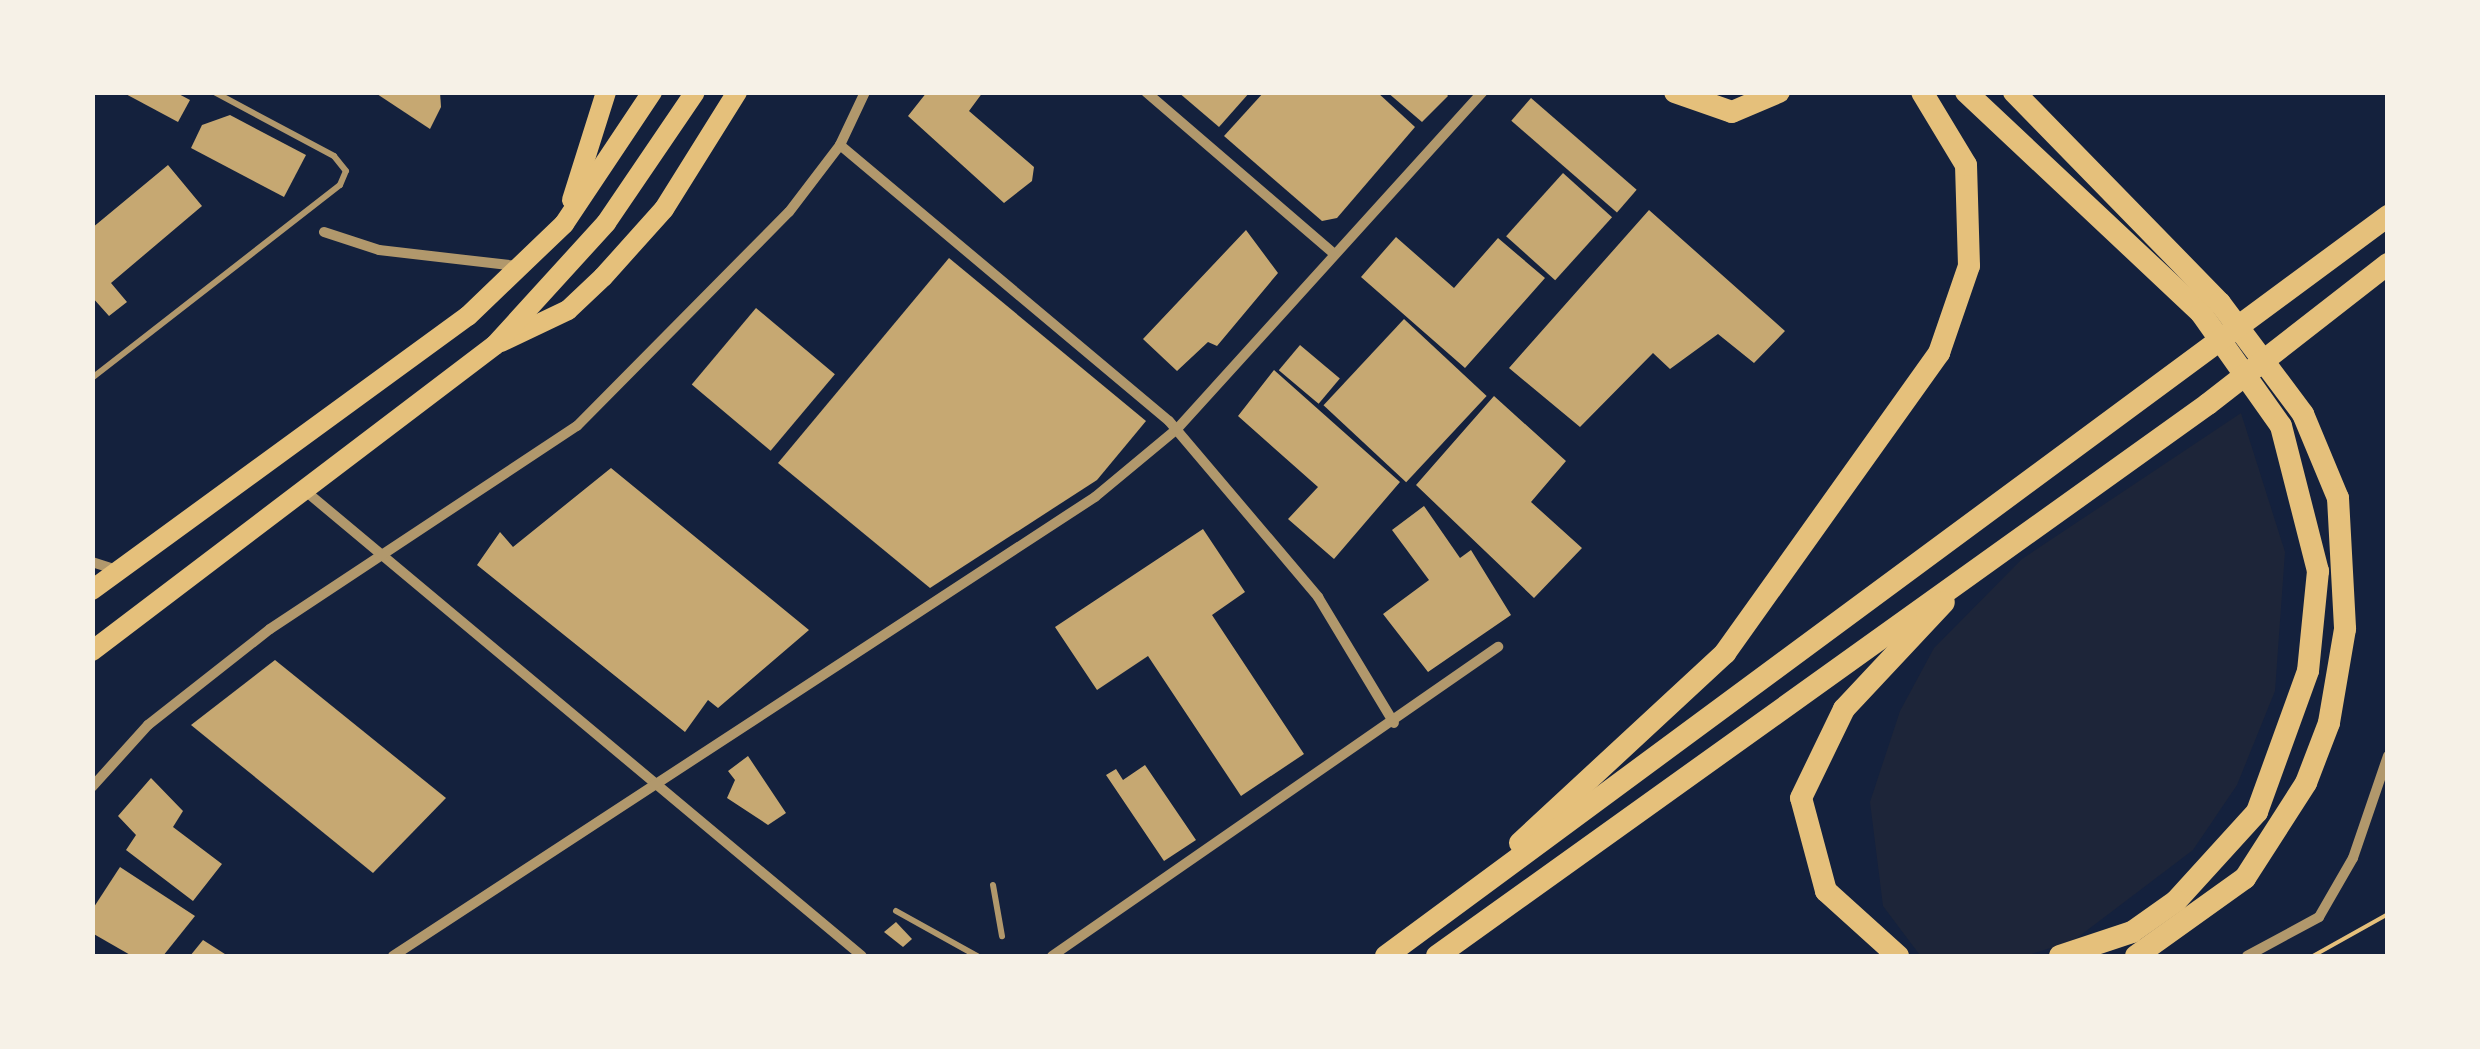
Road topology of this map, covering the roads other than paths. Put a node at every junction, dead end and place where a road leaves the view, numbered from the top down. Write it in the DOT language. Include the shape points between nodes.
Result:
graph roads {
  1 [pos="214,92"];
  2 [pos="606,92"];
  3 [pos="652,92"];
  4 [pos="695,92"];
  5 [pos="737,92"];
  6 [pos="865,92"];
  7 [pos="1146,92"];
  8 [pos="1483,92"];
  9 [pos="1674,92"];
  10 [pos="1779,92"];
  11 [pos="1922,92"];
  12 [pos="1966,92"];
  13 [pos="2014,92"];
  14 [pos="840,146"];
  15 [pos="2388,216"];
  16 [pos="564,224"];
  17 [pos="324,232"];
  18 [pos="1332,252"];
  19 [pos="2388,264"];
  20 [pos="523,266"];
  21 [pos="495,345"];
  22 [pos="92,378"];
  23 [pos="1178,429"];
  24 [pos="300,487"];
  25 [pos="379,558"];
  26 [pos="92,562"];
  27 [pos="1977,567"];
  28 [pos="114,569"];
  29 [pos="92,590"];
  30 [pos="1498,647"];
  31 [pos="92,651"];
  32 [pos="1394,723"];
  33 [pos="2388,756"];
  34 [pos="658,781"];
  35 [pos="92,787"];
  36 [pos="993,885"];
  37 [pos="896,912"];
  38 [pos="1002,936"];
  39 [pos="1414,938"];
  40 [pos="394,956"];
  41 [pos="862,956"];
  42 [pos="977,956"];
  43 [pos="1052,956"];
  44 [pos="1386,956"];
  45 [pos="1437,956"];
  46 [pos="1898,956"];
  47 [pos="2060,956"];
  48 [pos="2136,956"];
  49 [pos="2247,956"];
  1 -- 22 [label="lane" via="346,171 322,201"];
  2 -- 16 [label="main road"];
  3 -- 16 [label="main road"];
  4 -- 21 [label="main road" via="606,222"];
  5 -- 21 [label="main road" via="664,208 604,277 568,310"];
  6 -- 14 [label="street"];
  7 -- 18 [label="street"];
  8 -- 18 [label="street"];
  9 -- 10 [label="highway" via="1732,112"];
  11 -- 39 [label="highway" via="1966,164 1968,266 1939,353 1725,653"];
  12 -- 47 [label="highway" via="2201,313 2281,426 2318,572 2308,672 2257,812 2176,900 2132,932"];
  13 -- 48 [label="highway" via="2220,304 2303,414 2338,498 2345,629 2329,723 2306,783 2245,878"];
  14 -- 23 [label="street"];
  14 -- 25 [label="street" via="789,212 577,426"];
  15 -- 39 [label="highway"];
  16 -- 20 [label="main road"];
  17 -- 20 [label="street" via="379,250"];
  18 -- 23 [label="street"];
  19 -- 27 [label="highway" via="2208,404"];
  20 -- 28 [label="main road" via="404,368"];
  21 -- 24 [label="main road"];
  23 -- 32 [label="street" via="1318,597"];
  23 -- 34 [label="street" via="1095,497"];
  24 -- 25 [label="street"];
  24 -- 31 [label="main road"];
  25 -- 34 [label="street"];
  25 -- 35 [label="street" via="148,725"];
  26 -- 28 [label="street"];
  27 -- 45 [label="highway"];
  27 -- 46 [label="highway" via="1844,709 1805,776 1808,850 1826,890"];
  28 -- 29 [label="main road"];
  30 -- 32 [label="street"];
  32 -- 43 [label="street"];
  33 -- 49 [label="street" via="2353,858 2320,917"];
  34 -- 40 [label="street"];
  34 -- 41 [label="street"];
  36 -- 38 [label="lane"];
  37 -- 42 [label="lane"];
  39 -- 44 [label="highway"];
}
